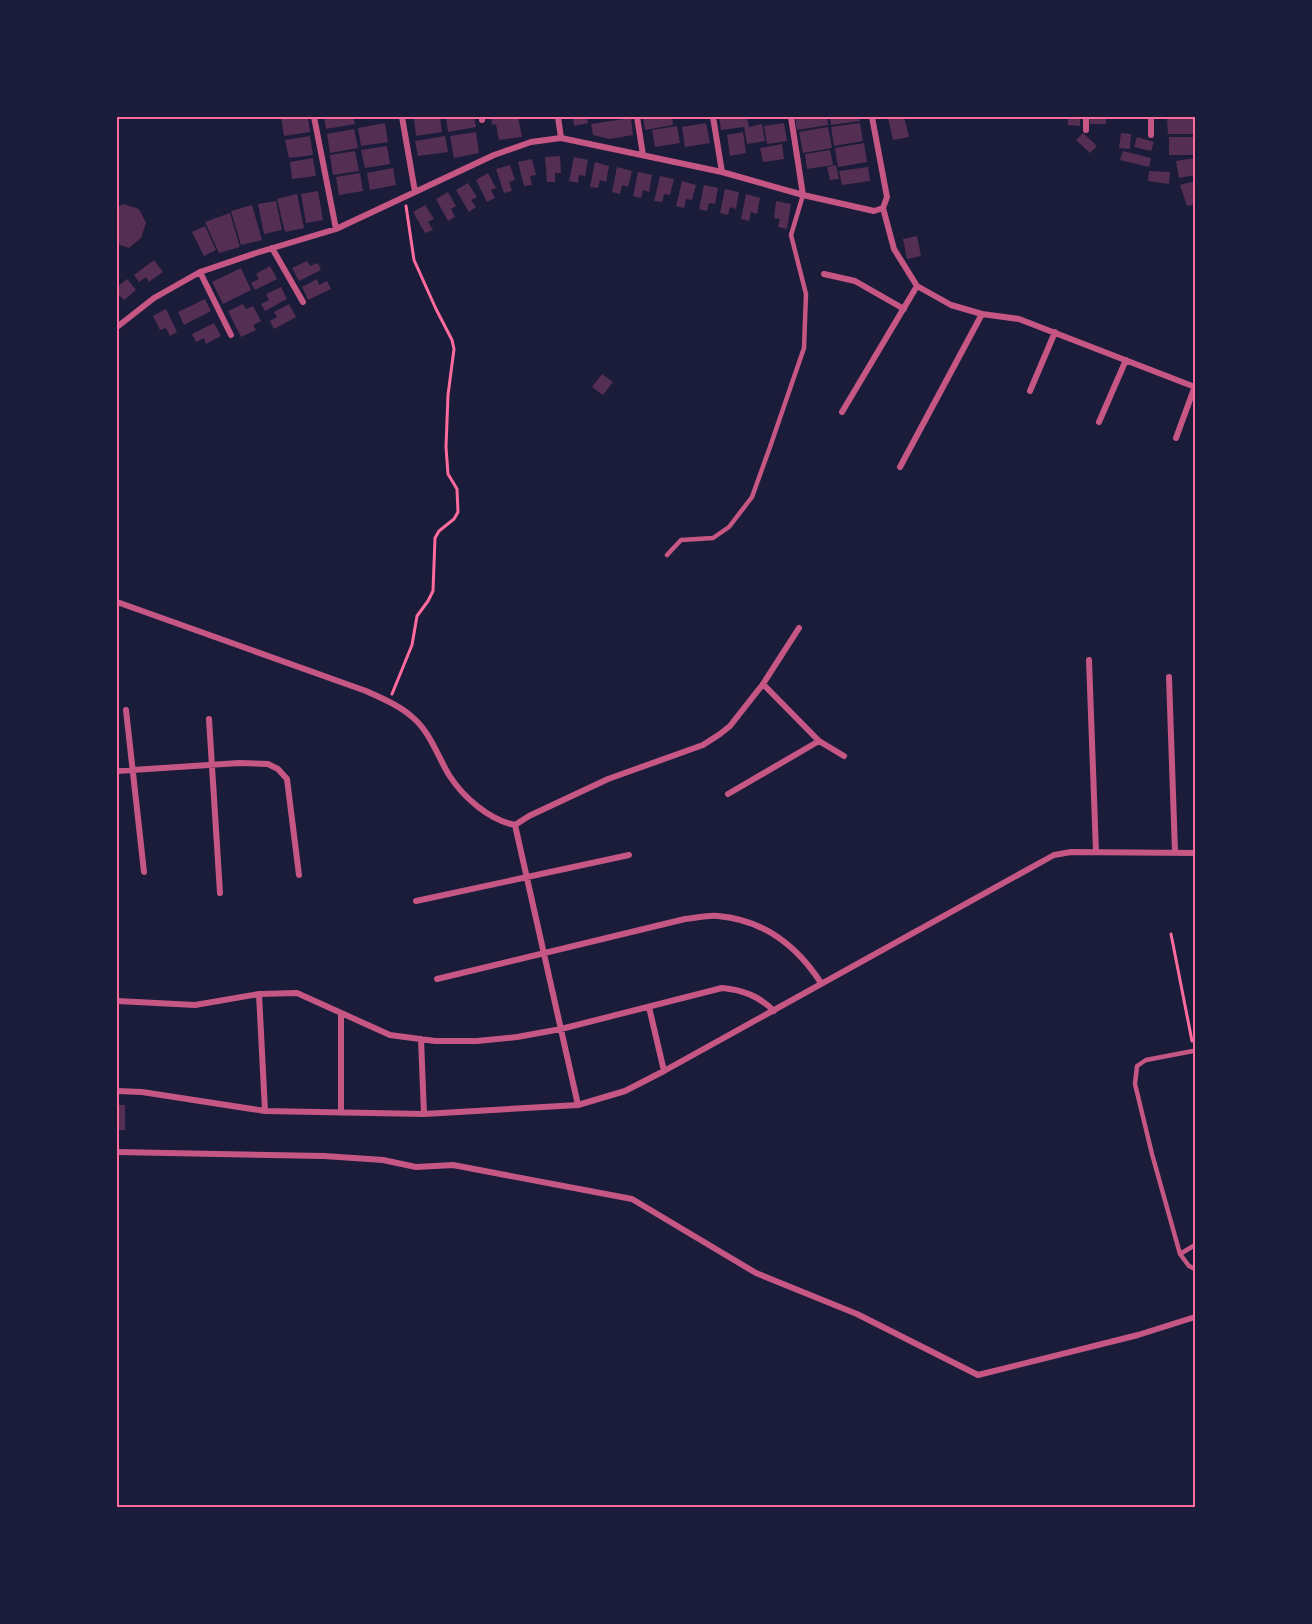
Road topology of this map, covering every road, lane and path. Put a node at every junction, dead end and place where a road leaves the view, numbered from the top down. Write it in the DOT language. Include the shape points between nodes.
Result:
graph roads {
  1 [pos="314,117"];
  2 [pos="402,117"];
  3 [pos="558,117"];
  4 [pos="637,117"];
  5 [pos="713,117"];
  6 [pos="791,117"];
  7 [pos="872,117"];
  8 [pos="1086,117"];
  9 [pos="1152,117"];
  10 [pos="1086,130"];
  11 [pos="1151,135"];
  12 [pos="561,138"];
  13 [pos="643,155"];
  14 [pos="722,172"];
  15 [pos="415,192"];
  16 [pos="803,195"];
  17 [pos="404,198"];
  18 [pos="883,208"];
  19 [pos="336,229"];
  20 [pos="272,248"];
  21 [pos="200,272"];
  22 [pos="824,274"];
  23 [pos="917,286"];
  24 [pos="303,302"];
  25 [pos="904,309"];
  26 [pos="982,314"];
  27 [pos="117,327"];
  28 [pos="1055,332"];
  29 [pos="231,335"];
  30 [pos="1126,360"];
  31 [pos="1195,386"];
  32 [pos="1030,391"];
  33 [pos="843,412"];
  34 [pos="1099,422"];
  35 [pos="1176,438"];
  36 [pos="900,467"];
  37 [pos="667,555"];
  38 [pos="117,602"];
  39 [pos="799,628"];
  40 [pos="1089,660"];
  41 [pos="1169,677"];
  42 [pos="763,684"];
  43 [pos="388,702"];
  44 [pos="126,711"];
  45 [pos="209,720"];
  46 [pos="819,741"];
  47 [pos="844,756"];
  48 [pos="212,766"];
  49 [pos="133,769"];
  50 [pos="117,771"];
  51 [pos="728,794"];
  52 [pos="514,825"];
  53 [pos="1096,852"];
  54 [pos="1175,852"];
  55 [pos="1195,853"];
  56 [pos="629,855"];
  57 [pos="144,873"];
  58 [pos="299,875"];
  59 [pos="527,876"];
  60 [pos="220,893"];
  61 [pos="416,901"];
  62 [pos="1171,934"];
  63 [pos="544,953"];
  64 [pos="437,979"];
  65 [pos="821,983"];
  66 [pos="259,994"];
  67 [pos="117,1001"];
  68 [pos="649,1007"];
  69 [pos="774,1011"];
  70 [pos="341,1014"];
  71 [pos="561,1029"];
  72 [pos="421,1039"];
  73 [pos="1193,1051"];
  74 [pos="664,1071"];
  75 [pos="117,1091"];
  76 [pos="579,1105"];
  77 [pos="265,1111"];
  78 [pos="341,1113"];
  79 [pos="424,1114"];
  80 [pos="117,1152"];
  81 [pos="1195,1245"];
  82 [pos="1180,1254"];
  83 [pos="1195,1269"];
  84 [pos="1195,1317"];
  1 -- 19 [label="street"];
  2 -- 15 [label="street"];
  3 -- 12 [label="street"];
  4 -- 13 [label="street"];
  5 -- 14 [label="street"];
  6 -- 16 [label="street"];
  7 -- 18 [label="street" via="887,197"];
  8 -- 10 [label="street"];
  9 -- 11 [label="street"];
  12 -- 13 [label="street"];
  12 -- 15 [label="street" via="531,142 503,152"];
  13 -- 14 [label="street"];
  14 -- 16 [label="street"];
  15 -- 17 [label="street"];
  16 -- 18 [label="street" via="874,211"];
  16 -- 37 [label="lane" via="792,235 806,294 804,348 752,497 721,533 713,538 681,540"];
  17 -- 19 [label="street"];
  17 -- 43 [label="path" via="414,260 454,349 447,395 446,447 448,474 457,489 458,512 435,538 433,591 417,616 412,645"];
  18 -- 23 [label="street" via="894,249"];
  19 -- 20 [label="street"];
  20 -- 21 [label="street"];
  20 -- 24 [label="street"];
  21 -- 27 [label="street" via="154,298"];
  21 -- 29 [label="street"];
  22 -- 25 [label="street" via="855,281"];
  23 -- 25 [label="street"];
  23 -- 26 [label="street" via="951,305"];
  25 -- 33 [label="street"];
  26 -- 28 [label="street" via="1019,319"];
  26 -- 36 [label="street"];
  28 -- 30 [label="street"];
  28 -- 32 [label="street"];
  30 -- 31 [label="street"];
  30 -- 34 [label="street"];
  31 -- 35 [label="street"];
  38 -- 43 [label="street"];
  39 -- 42 [label="street"];
  40 -- 53 [label="street"];
  41 -- 54 [label="street"];
  42 -- 46 [label="street"];
  42 -- 52 [label="street" via="730,726 703,745 608,780"];
  43 -- 52 [label="street" via="412,716 427,734 450,777 475,804 502,823"];
  44 -- 49 [label="street"];
  45 -- 48 [label="street"];
  46 -- 47 [label="street"];
  46 -- 51 [label="street"];
  48 -- 49 [label="street"];
  48 -- 58 [label="street" via="268,764 287,779"];
  48 -- 60 [label="street"];
  49 -- 50 [label="street"];
  49 -- 57 [label="street"];
  52 -- 59 [label="street"];
  53 -- 54 [label="street"];
  53 -- 65 [label="street" via="1054,855"];
  54 -- 55 [label="street"];
  56 -- 59 [label="street"];
  59 -- 61 [label="street"];
  59 -- 63 [label="street"];
  62 -- 73 [label="path"];
  63 -- 64 [label="street"];
  63 -- 65 [label="street" via="686,919 716,916 745,920 777,936 807,961"];
  63 -- 71 [label="street"];
  65 -- 69 [label="street"];
  66 -- 67 [label="street" via="195,1005"];
  66 -- 70 [label="street" via="297,993"];
  66 -- 77 [label="street"];
  68 -- 69 [label="street" via="722,988 743,990"];
  68 -- 71 [label="street"];
  68 -- 74 [label="street"];
  69 -- 74 [label="street"];
  70 -- 72 [label="street" via="390,1035"];
  70 -- 78 [label="street"];
  71 -- 72 [label="street" via="477,1041"];
  71 -- 76 [label="street"];
  72 -- 79 [label="street"];
  73 -- 82 [label="lane" via="1146,1060 1137,1066 1136,1084 1152,1155"];
  74 -- 76 [label="street" via="625,1091"];
  75 -- 77 [label="street"];
  76 -- 79 [label="street"];
  77 -- 78 [label="street"];
  78 -- 79 [label="street"];
  80 -- 84 [label="street" via="324,1156 416,1167 453,1165 632,1199 756,1274 857,1314 978,1375"];
  81 -- 82 [label="lane"];
  82 -- 83 [label="lane"];
}
